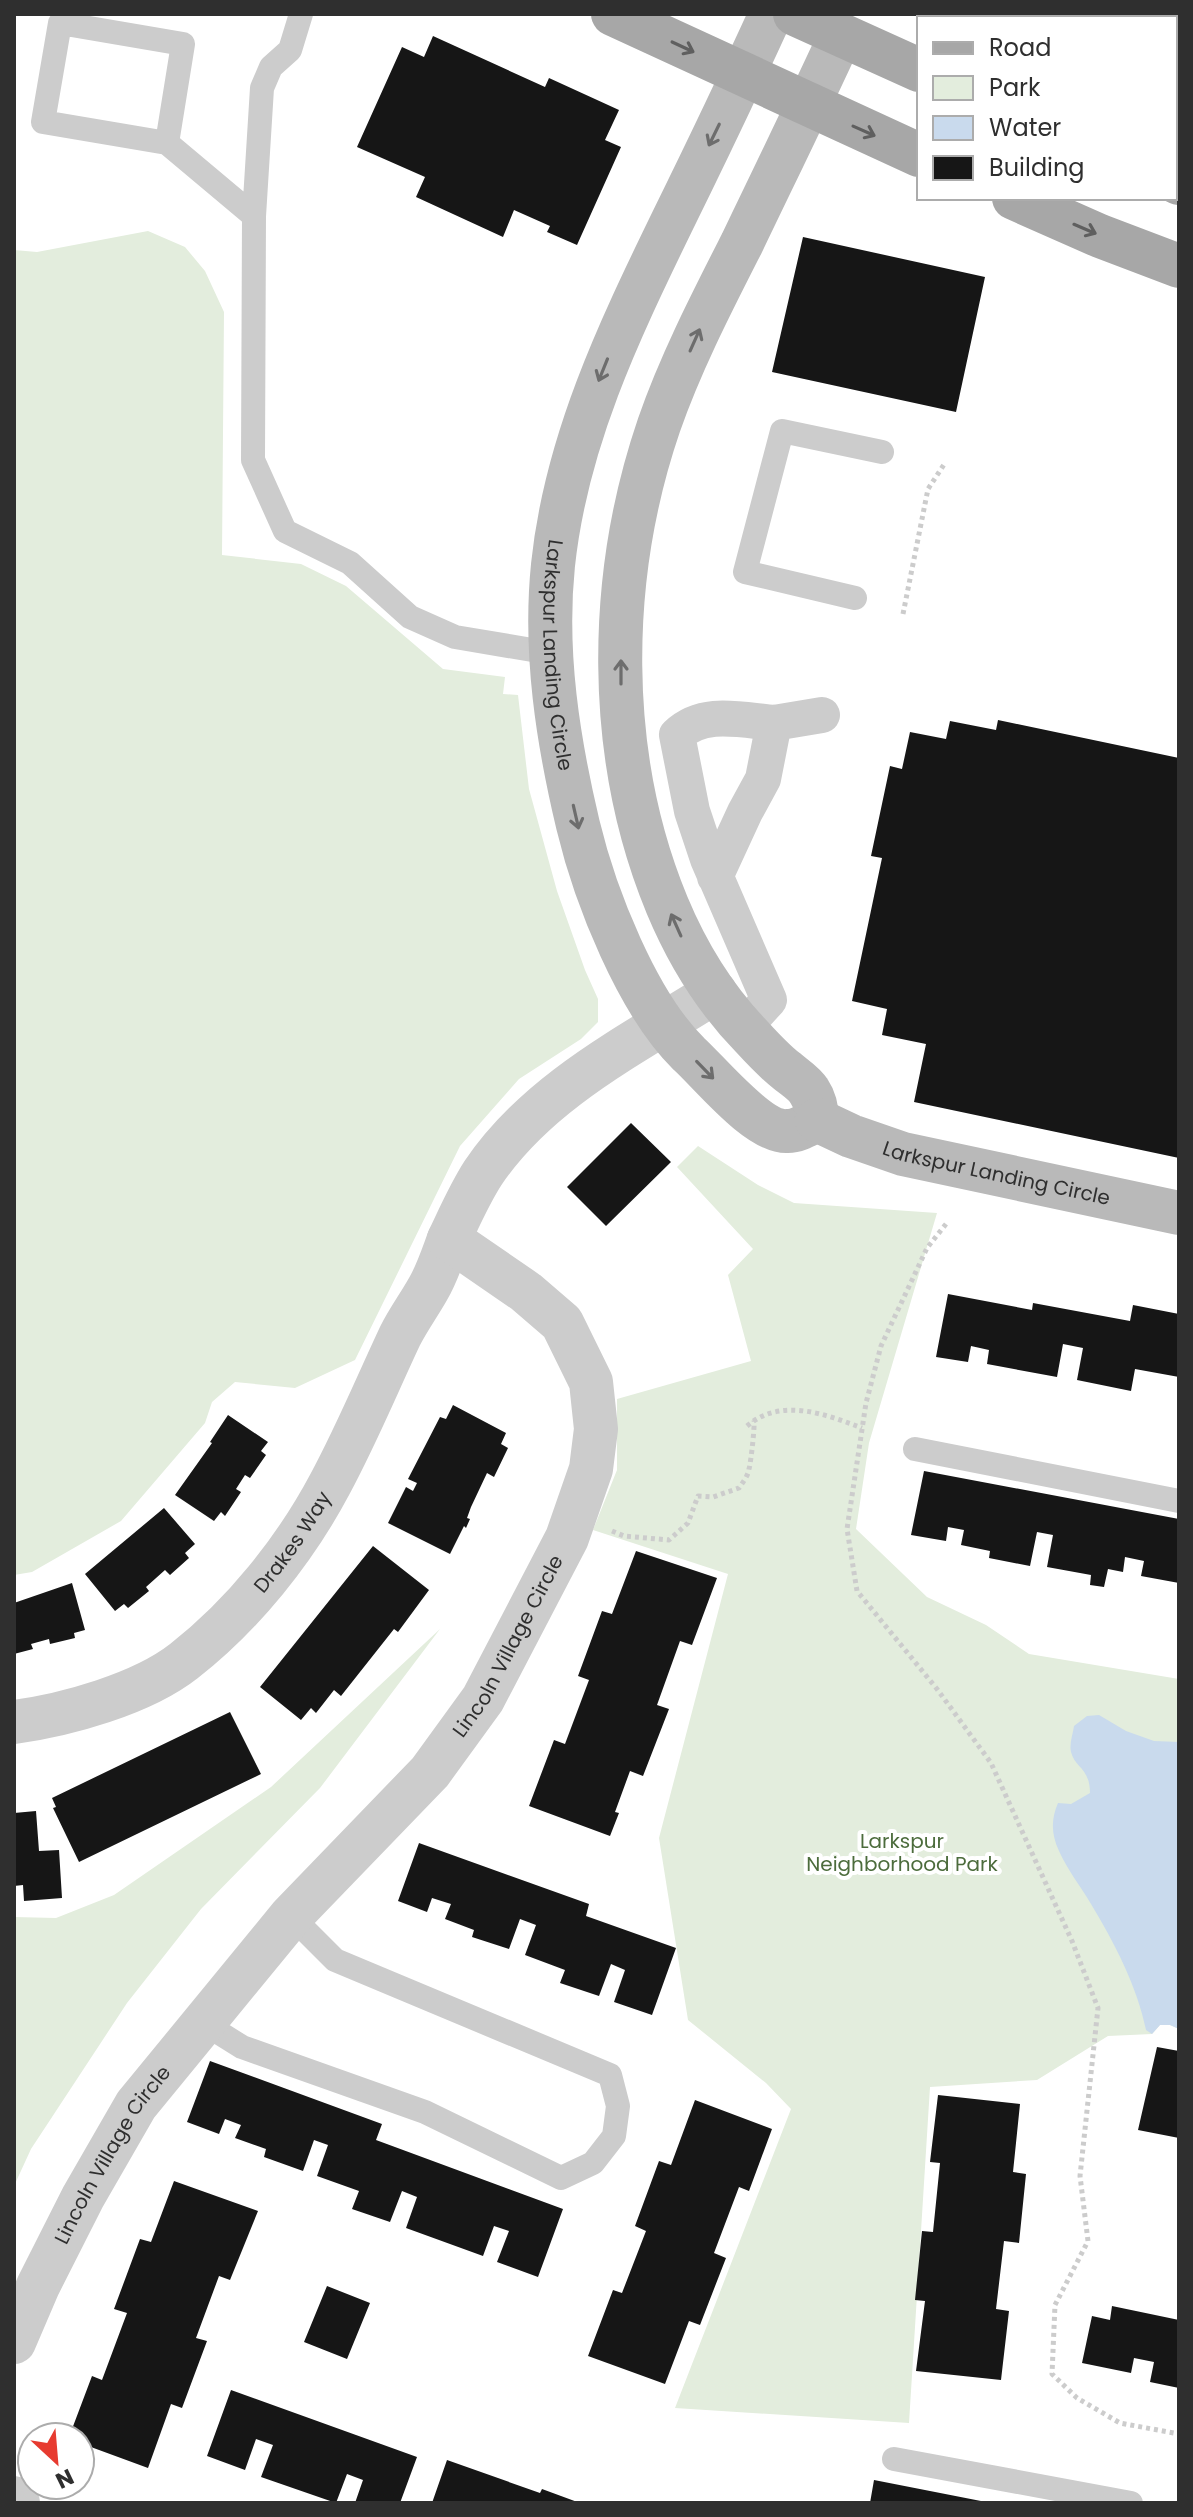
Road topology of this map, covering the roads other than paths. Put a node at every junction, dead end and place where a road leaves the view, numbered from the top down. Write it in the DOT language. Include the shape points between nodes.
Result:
graph roads {
  1 [pos="301,14"];
  2 [pos="613,14"];
  3 [pos="771,14"];
  4 [pos="795,14"];
  5 [pos="841,35"];
  6 [pos="917,69"];
  7 [pos="743,75"];
  8 [pos="809,105"];
  9 [pos="167,143"];
  10 [pos="917,154"];
  11 [pos="1019,200"];
  12 [pos="254,216"];
  13 [pos="1179,266"];
  14 [pos="882,452"];
  15 [pos="855,598"];
  16 [pos="550,653"];
  17 [pos="822,715"];
  18 [pos="774,723"];
  19 [pos="715,877"];
  20 [pos="715,992"];
  21 [pos="758,1012"];
  22 [pos="664,1024"];
  23 [pos="817,1120"];
  24 [pos="1179,1213"];
  25 [pos="449,1239"];
  26 [pos="915,1449"];
  27 [pos="1179,1501"];
  28 [pos="14,1722"];
  29 [pos="291,1916"];
  30 [pos="202,2022"];
  31 [pos="14,2342"];
  32 [pos="894,2459"];
  33 [pos="14,2498"];
  34 [pos="18,2503"];
  35 [pos="1131,2503"];
  1 -- 12 [label="lane" via="290,50 271,67 262,88"];
  2 -- 7 [label="main road, one-way"];
  3 -- 7 [label="main road, Larkspur Landing Circle"];
  4 -- 5 [label="main road"];
  5 -- 6 [label="main road"];
  5 -- 8 [label="main road"];
  7 -- 8 [label="main road"];
  7 -- 16 [label="main road, Larkspur Landing Circle, one-way" via="608,357 578,438 553,567"];
  8 -- 10 [label="main road, one-way"];
  20 -- 8 [label="main road, one-way" via="666,903 641,822 620,684 624,582 636,510 660,423"];
  9 -- 9 [label="lane" via="183,44 60,23 43,122"];
  9 -- 12 [label="lane"];
  11 -- 13 [label="main road, one-way"];
  12 -- 16 [label="lane" via="253,460 285,531 350,563 410,617 455,637"];
  14 -- 15 [label="lane" via="782,431 745,572"];
  16 -- 22 [label="main road, Larkspur Landing Circle, one-way" via="566,772 587,864 620,945"];
  17 -- 18 [label="street"];
  18 -- 19 [label="street" via="763,779"];
  18 -- 19 [label="street" via="710,718 688,724 677,735 692,811"];
  19 -- 21 [label="street" via="769,1000"];
  20 -- 22 [label="street"];
  20 -- 23 [label="main road" via="743,1028 807,1088"];
  22 -- 23 [label="main road, Larkspur Landing Circle, one-way" via="727,1094 773,1129 787,1132"];
  22 -- 25 [label="street" via="575,1081 521,1126 483,1174"];
  23 -- 24 [label="main road, Larkspur Landing Circle" via="903,1154"];
  25 -- 28 [label="street, Drakes Way" via="329,1487 284,1559 183,1662 125,1693 51,1717"];
  25 -- 29 [label="street, Lincoln Village Circle" via="562,1323 591,1382 596,1429 591,1469 567,1538 483,1699 430,1772"];
  26 -- 27 [label="lane"];
  29 -- 30 [label="street, Lincoln Village Circle"];
  29 -- 30 [label="lane" via="335,1960 610,2075 618,2106 614,2136 593,2163 561,2178 425,2112 242,2047"];
  30 -- 31 [label="street, Lincoln Village Circle" via="136,2105 83,2197"];
  32 -- 35 [label="lane"];
  33 -- 34 [label="street"];
}
